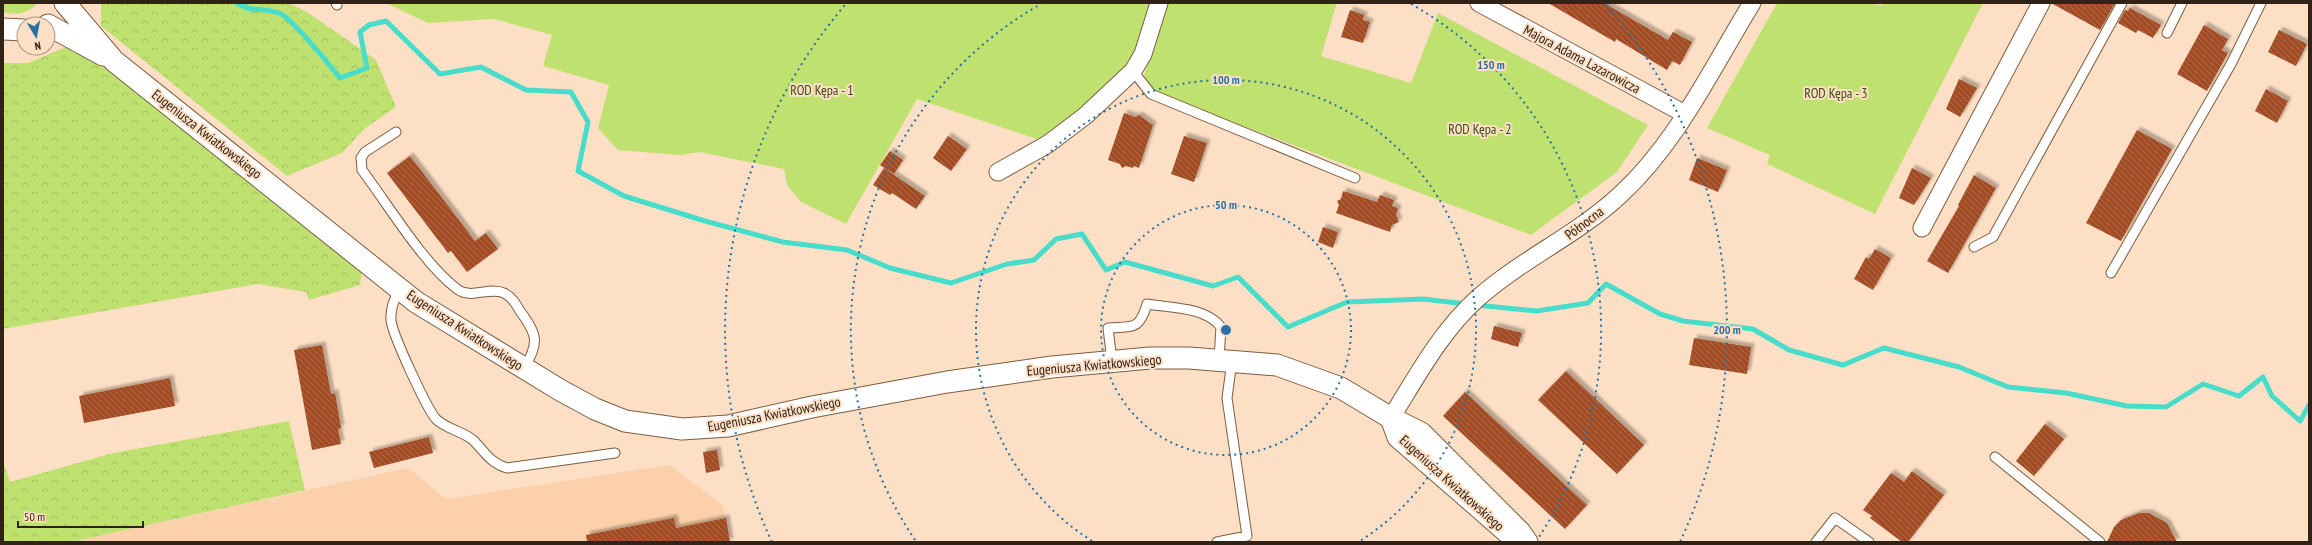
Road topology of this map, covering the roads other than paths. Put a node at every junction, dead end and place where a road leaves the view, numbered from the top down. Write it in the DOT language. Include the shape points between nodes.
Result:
graph roads {
  1 [pos="59,3"];
  2 [pos="65,3"];
  3 [pos="1159,3"];
  4 [pos="1479,3"];
  5 [pos="1752,3"];
  6 [pos="2041,3"];
  7 [pos="2122,3"];
  8 [pos="2182,3"];
  9 [pos="2261,3"];
  10 [pos="50,16"];
  11 [pos="16,28"];
  12 [pos="3,29"];
  13 [pos="2167,32"];
  14 [pos="56,33"];
  15 [pos="114,61"];
  16 [pos="1132,71"];
  17 [pos="1685,114"];
  18 [pos="396,132"];
  19 [pos="998,172"];
  20 [pos="1355,178"];
  21 [pos="1922,228"];
  22 [pos="1974,247"];
  23 [pos="2111,273"];
  24 [pos="400,288"];
  25 [pos="1225,359"];
  26 [pos="1112,361"];
  27 [pos="524,368"];
  28 [pos="1391,418"];
  29 [pos="615,453"];
  30 [pos="1995,458"];
  31 [pos="1217,542"];
  32 [pos="1521,542"];
  33 [pos="1527,542"];
  34 [pos="1816,542"];
  35 [pos="1869,542"];
  36 [pos="2100,542"];
  1 -- 10 [label="street"];
  2 -- 15 [label="street, Eugeniusza Kwiatkowskiego"];
  3 -- 16 [label="street" via="1143,54"];
  4 -- 17 [label="street, Majora Adama Lazarowicza"];
  5 -- 17 [label="street, Północna"];
  6 -- 21 [label="street"];
  7 -- 22 [label="lane" via="1993,236"];
  8 -- 13 [label="lane"];
  9 -- 23 [label="lane" via="2231,64"];
  11 -- 12 [label="street"];
  14 -- 15 [label="street, Eugeniusza Kwiatkowskiego"];
  15 -- 24 [label="street, Eugeniusza Kwiatkowskiego"];
  16 -- 19 [label="street" via="1085,116 1048,144"];
  16 -- 20 [label="lane" via="1151,94"];
  17 -- 28 [label="street, Północna" via="1648,166 1621,194 1590,221 1478,298 1439,342"];
  18 -- 27 [label="lane" via="365,152 361,158 362,170 430,262 457,289 468,294 495,291 511,298 535,335 535,345"];
  24 -- 27 [label="street, Eugeniusza Kwiatkowskiego" via="416,302"];
  24 -- 29 [label="lane" via="391,309 392,327 398,345 438,420 466,434 489,459 507,468"];
  25 -- 26 [label="street, Eugeniusza Kwiatkowskiego" via="1150,358"];
  25 -- 26 [label="lane" via="1220,327 1214,319 1199,313 1148,304 1138,324 1108,328"];
  25 -- 28 [label="street, Eugeniusza Kwiatkowskiego" via="1277,365 1307,374 1341,388"];
  25 -- 31 [label="lane" via="1227,398 1248,536"];
  26 -- 27 [label="street, Eugeniusza Kwiatkowskiego" via="947,382 812,407 728,426 682,429 625,421 595,408"];
  28 -- 32 [label="street, Eugeniusza Kwiatkowskiego" via="1398,437 1506,532"];
  28 -- 33 [label="street, Eugeniusza Kwiatkowskiego" via="1421,432"];
  30 -- 36 [label="lane"];
  34 -- 35 [label="lane" via="1835,518"];
}
